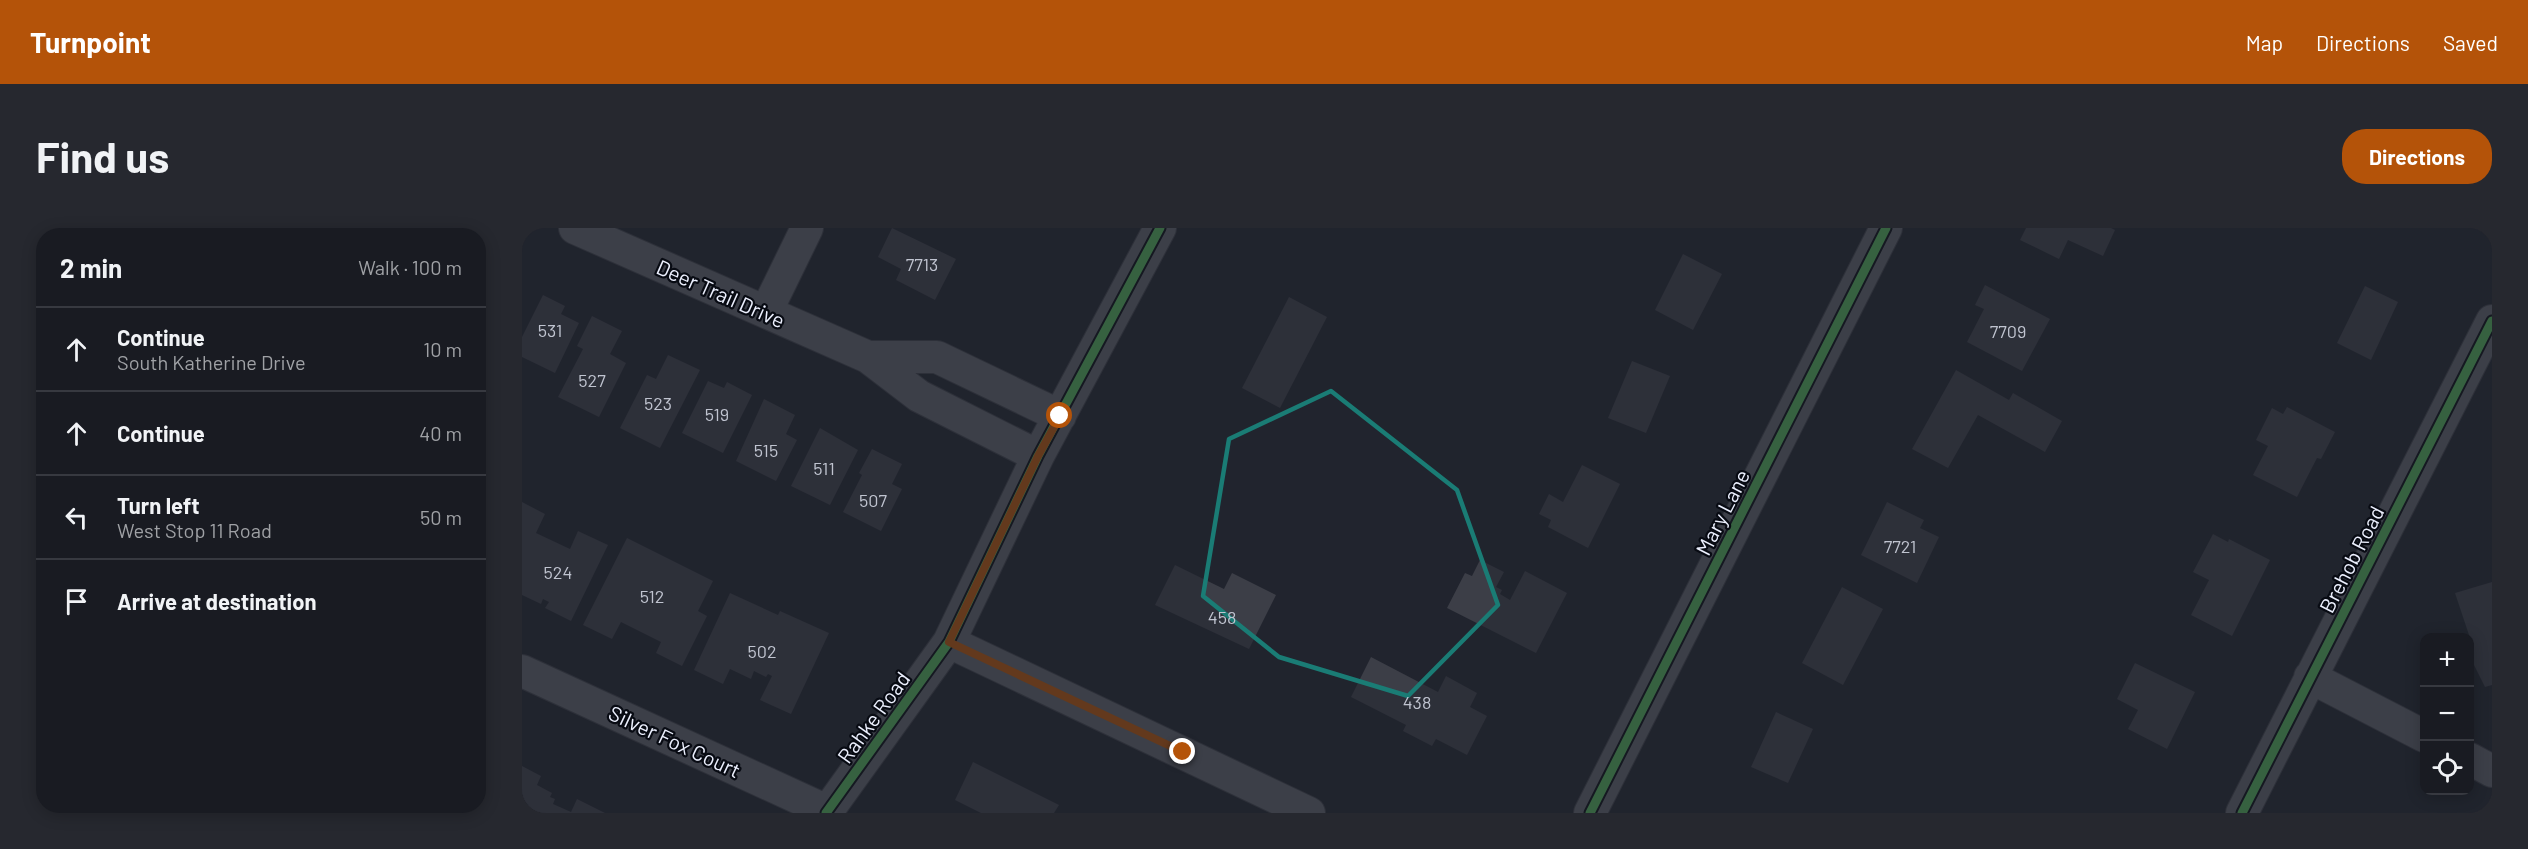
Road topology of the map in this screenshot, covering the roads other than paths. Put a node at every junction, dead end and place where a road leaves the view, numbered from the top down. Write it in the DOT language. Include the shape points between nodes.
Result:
graph roads {
  1 [pos="575,228"];
  2 [pos="807,228"];
  3 [pos="1160,228"];
  4 [pos="1886,228"];
  5 [pos="766,312"];
  6 [pos="2492,321"];
  7 [pos="868,357"];
  8 [pos="1060,416"];
  9 [pos="1038,456"];
  10 [pos="949,642"];
  11 [pos="522,671"];
  12 [pos="2310,677"];
  13 [pos="2420,734"];
  14 [pos="2474,762"];
  15 [pos="2492,771"];
  16 [pos="827,812"];
  17 [pos="1309,813"];
  18 [pos="1590,813"];
  19 [pos="2242,813"];
  1 -- 5 [label="street, Deer Trail Drive"];
  2 -- 5 [label="street"];
  3 -- 8 [label="street, Rahke Road"];
  4 -- 18 [label="street, Mary Lane"];
  5 -- 7 [label="street, Deer Trail Drive"];
  6 -- 12 [label="street, Brehob Road"];
  7 -- 8 [label="street" via="937,357"];
  7 -- 9 [label="street" via="919,396"];
  8 -- 9 [label="street, Rahke Road"];
  9 -- 10 [label="street, Rahke Road"];
  10 -- 16 [label="street, Rahke Road"];
  10 -- 17 [label="street"];
  11 -- 16 [label="street, Silver Fox Court"];
  12 -- 13 [label="street"];
  12 -- 19 [label="street, Brehob Road"];
  14 -- 15 [label="street"];
}
